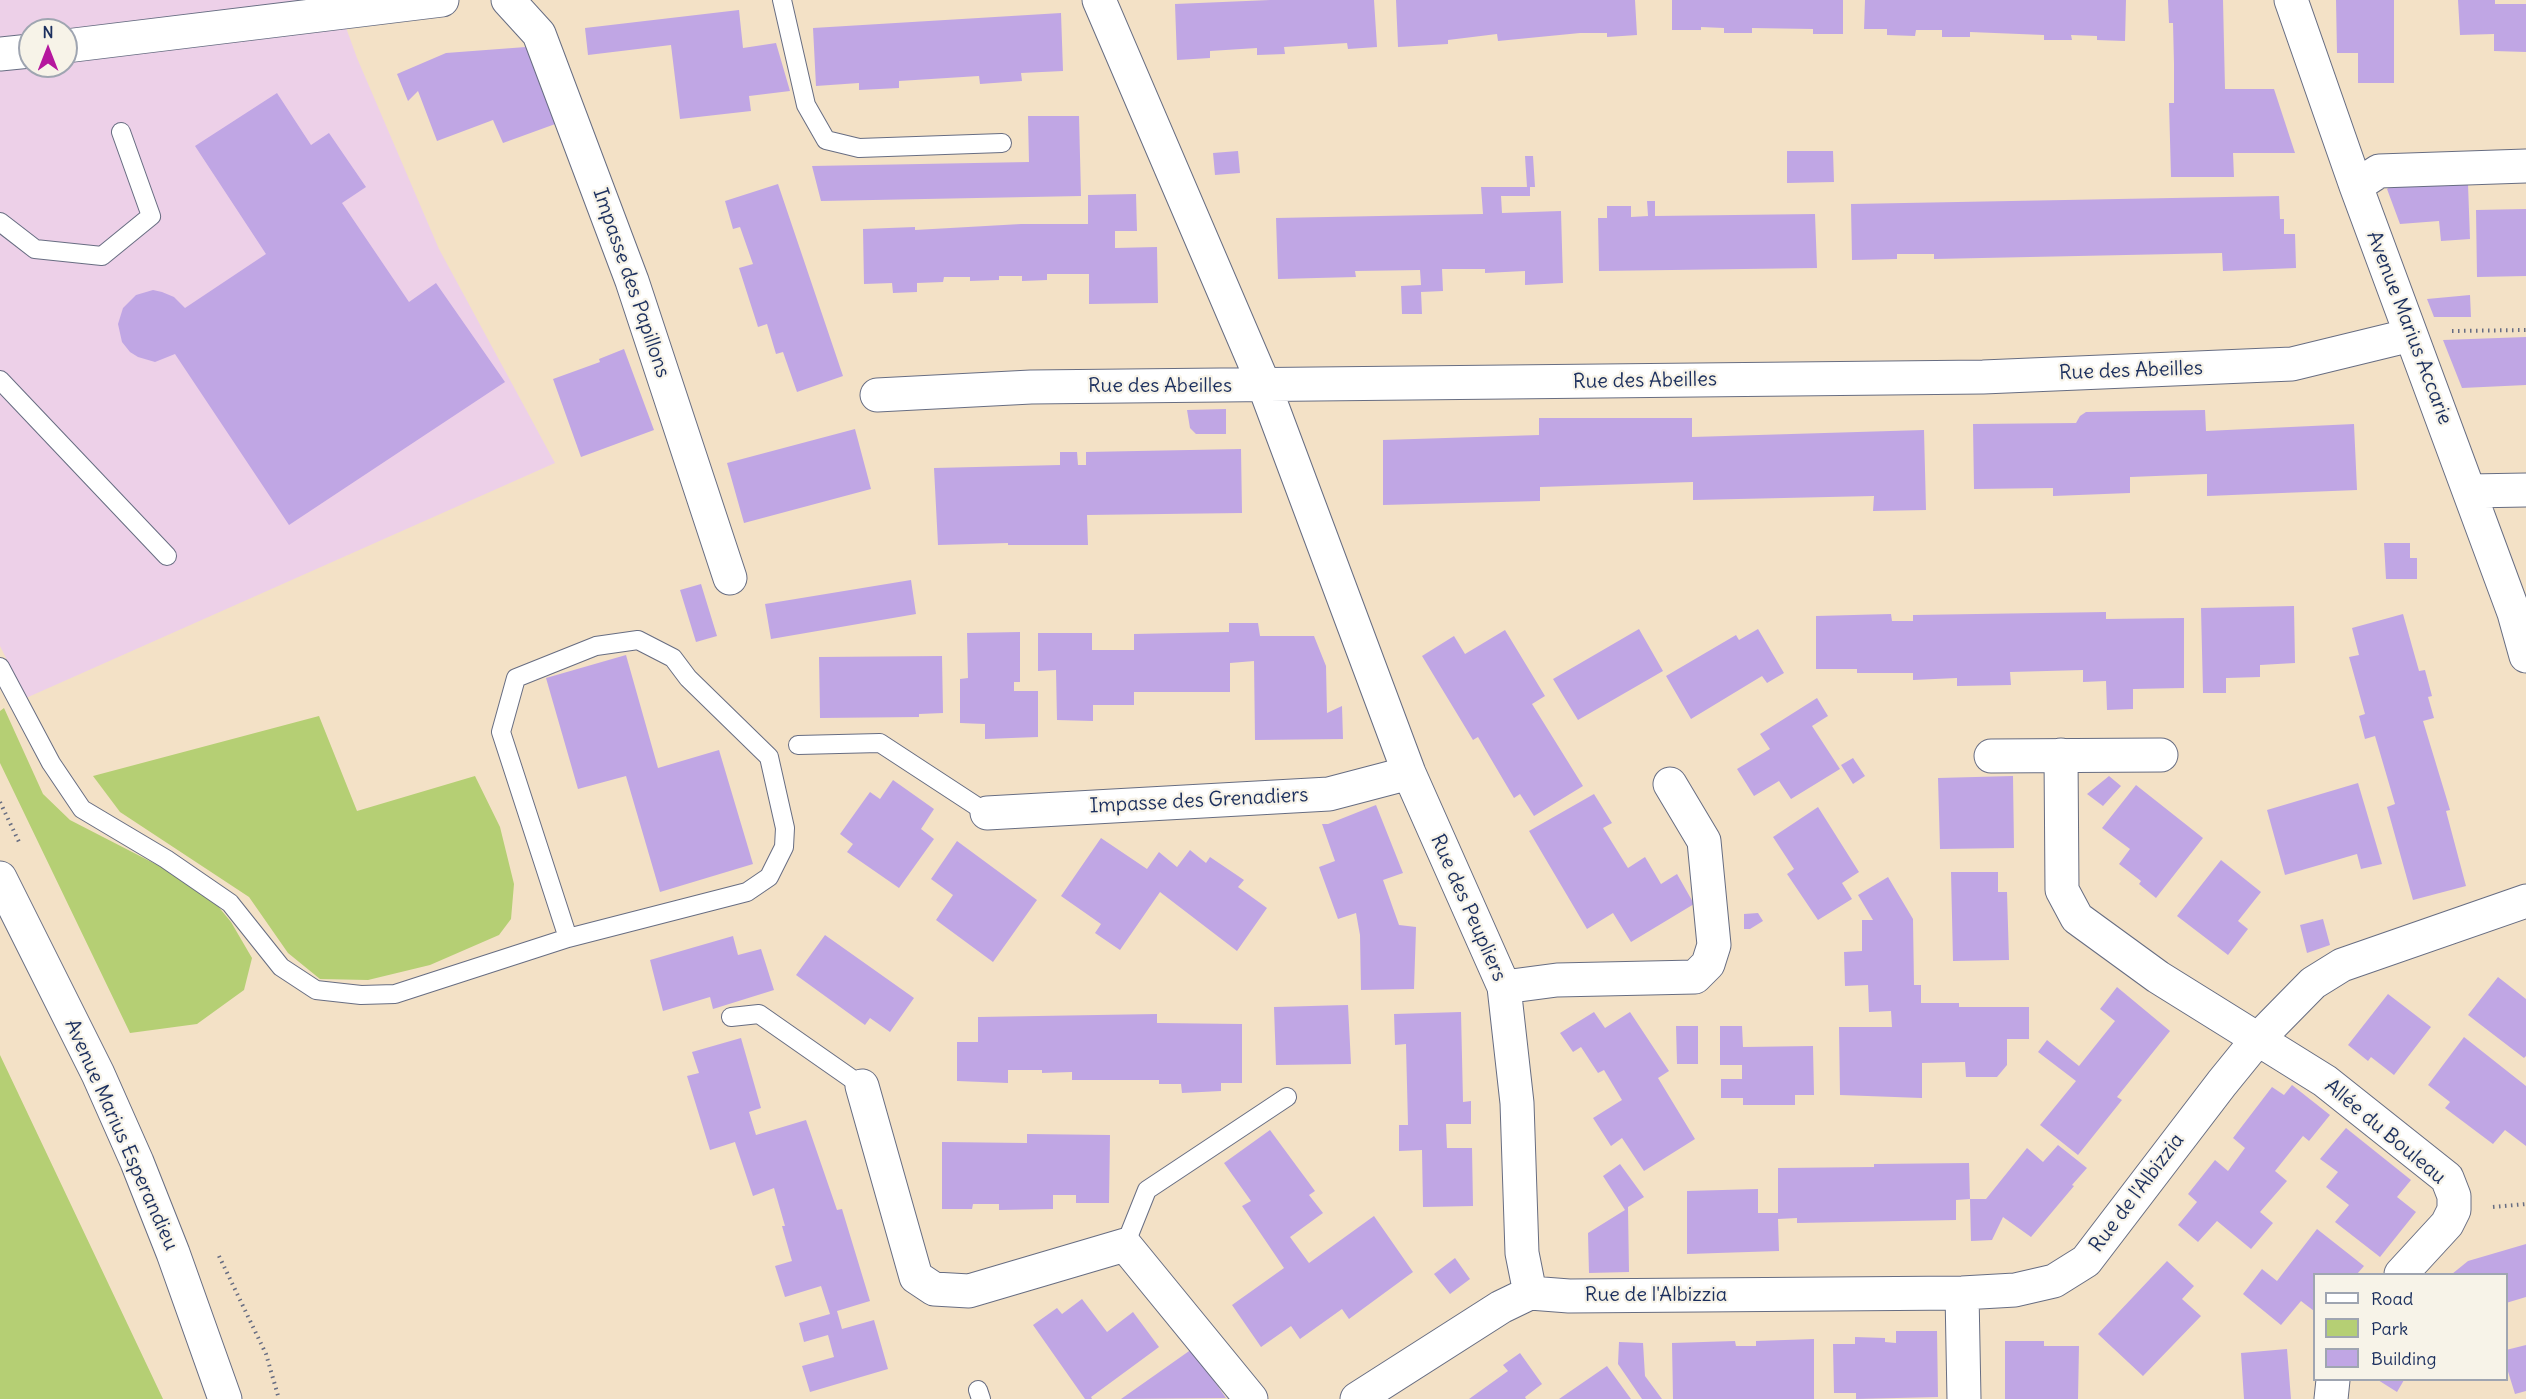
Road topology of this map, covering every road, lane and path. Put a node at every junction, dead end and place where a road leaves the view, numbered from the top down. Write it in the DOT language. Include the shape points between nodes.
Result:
graph roads {
  1 [pos="442,0"];
  2 [pos="508,0"];
  3 [pos="782,0"];
  4 [pos="1099,0"];
  5 [pos="2291,0"];
  6 [pos="78,45"];
  7 [pos="18,52"];
  8 [pos="0,54"];
  9 [pos="121,132"];
  10 [pos="1002,143"];
  11 [pos="2526,166"];
  12 [pos="2356,186"];
  13 [pos="0,222"];
  14 [pos="2526,330"];
  15 [pos="2410,335"];
  16 [pos="0,380"];
  17 [pos="1264,385"];
  18 [pos="877,394"];
  19 [pos="2526,490"];
  20 [pos="2470,491"];
  21 [pos="167,556"];
  22 [pos="730,578"];
  23 [pos="2526,656"];
  24 [pos="0,667"];
  25 [pos="798,745"];
  26 [pos="2061,755"];
  27 [pos="2162,755"];
  28 [pos="1991,756"];
  29 [pos="1409,773"];
  30 [pos="1670,784"];
  31 [pos="987,813"];
  32 [pos="0,878"];
  33 [pos="2526,901"];
  34 [pos="568,938"];
  35 [pos="1504,987"];
  36 [pos="731,1017"];
  37 [pos="2257,1040"];
  38 [pos="862,1086"];
  39 [pos="1287,1097"];
  40 [pos="1125,1245"];
  41 [pos="2403,1273"];
  42 [pos="1530,1293"];
  43 [pos="1962,1293"];
  44 [pos="2333,1381"];
  45 [pos="225,1399"];
  46 [pos="1251,1399"];
  47 [pos="1357,1399"];
  48 [pos="1965,1399"];
  49 [pos="2331,1399"];
  1 -- 6 [label="street"];
  2 -- 22 [label="street, Impasse des Papillons" via="539,34 632,282"];
  3 -- 10 [label="lane" via="806,105 826,140 859,148"];
  4 -- 17 [label="street, Rue des Peupliers"];
  5 -- 12 [label="street, Avenue Marius Accarie"];
  7 -- 8 [label="street"];
  9 -- 13 [label="lane" via="151,216 102,256 35,249"];
  11 -- 12 [label="street" via="2379,171"];
  12 -- 15 [label="street, Avenue Marius Accarie"];
  14 -- 15 [label="path"];
  15 -- 17 [label="street, Rue des Abeilles" via="2292,364 1983,377"];
  15 -- 20 [label="street, Avenue Marius Accarie"];
  16 -- 21 [label="lane"];
  17 -- 18 [label="street, Rue des Abeilles" via="1031,387"];
  17 -- 29 [label="street, Rue des Peupliers"];
  19 -- 20 [label="street"];
  20 -- 23 [label="street, Avenue Marius Accarie"];
  24 -- 34 [label="lane" via="51,763 82,809 230,903 281,967 316,990 395,994"];
  25 -- 31 [label="lane" via="880,743"];
  26 -- 27 [label="street"];
  26 -- 28 [label="street"];
  26 -- 37 [label="street" via="2062,890 2077,918 2158,977"];
  29 -- 31 [label="street, Impasse des Grenadiers" via="1329,794"];
  29 -- 35 [label="street, Rue des Peupliers"];
  30 -- 35 [label="street" via="1704,841 1714,945 1708,964 1695,977 1557,980"];
  32 -- 45 [label="street, Avenue Marius Esperandieu" via="98,1074 137,1162"];
  33 -- 37 [label="street, Rue de l'Albizzia" via="2342,965 2313,983"];
  34 -- 34 [label="lane" via="747,892 769,877 784,847 785,828 769,757 688,678 673,658 638,640 596,646 516,678 501,732"];
  35 -- 42 [label="street, Rue des Peupliers" via="1517,1102 1522,1253"];
  36 -- 38 [label="lane" via="759,1014"];
  37 -- 41 [label="street, Allée du Bouleau" via="2325,1081 2447,1178 2454,1210 2447,1224"];
  37 -- 43 [label="street, Rue de l'Albizzia" via="2086,1261 2054,1281 2015,1290"];
  38 -- 40 [label="street" via="916,1277 934,1289 969,1291"];
  39 -- 40 [label="lane" via="1147,1190"];
  40 -- 46 [label="street"];
  42 -- 43 [label="street, Rue de l'Albizzia"];
  42 -- 47 [label="street" via="1501,1307"];
  43 -- 48 [label="street"];
  44 -- 49 [label="street"];
}
